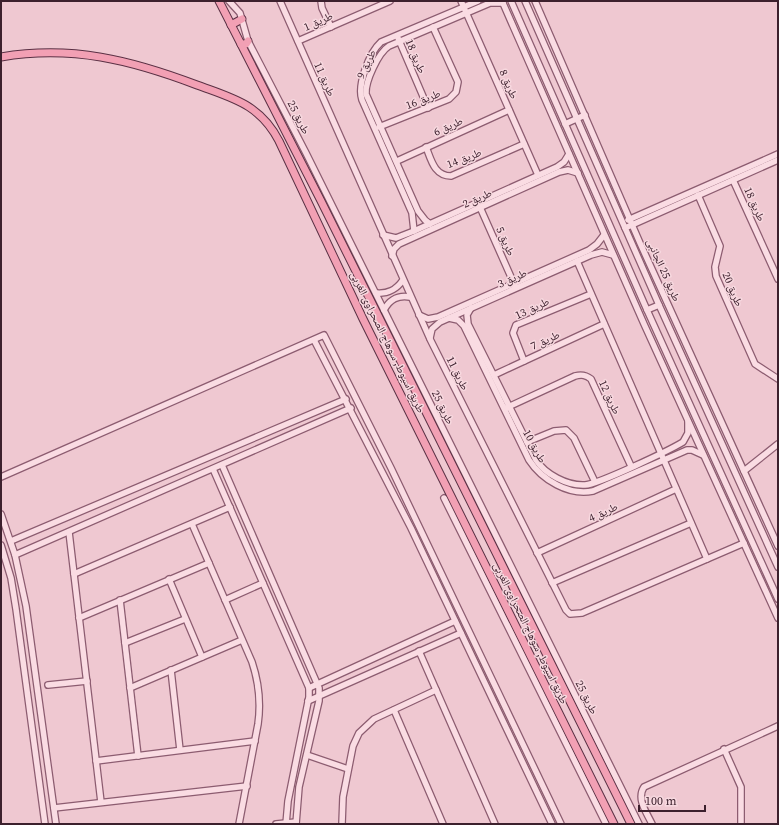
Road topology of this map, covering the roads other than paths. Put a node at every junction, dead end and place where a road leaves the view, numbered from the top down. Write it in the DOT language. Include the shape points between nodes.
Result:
graph roads {
  1 [pos="219,1"];
  2 [pos="229,1"];
  3 [pos="280,1"];
  4 [pos="321,1"];
  5 [pos="390,1"];
  6 [pos="461,1"];
  7 [pos="478,1"];
  8 [pos="511,1"];
  9 [pos="525,1"];
  10 [pos="535,1"];
  11 [pos="502,2"];
  12 [pos="464,7"];
  13 [pos="467,13"];
  14 [pos="242,19"];
  15 [pos="231,25"];
  16 [pos="331,27"];
  17 [pos="434,27"];
  18 [pos="396,35"];
  19 [pos="298,41"];
  20 [pos="244,42"];
  21 [pos="399,42"];
  22 [pos="1,57"];
  23 [pos="428,108"];
  24 [pos="509,110"];
  25 [pos="585,115"];
  26 [pos="577,119"];
  27 [pos="565,124"];
  28 [pos="381,126"];
  29 [pos="375,128"];
  30 [pos="524,144"];
  31 [pos="426,147"];
  32 [pos="569,154"];
  33 [pos="778,154"];
  34 [pos="778,160"];
  35 [pos="397,161"];
  36 [pos="757,166"];
  37 [pos="578,173"];
  38 [pos="538,175"];
  39 [pos="733,180"];
  40 [pos="595,194"];
  41 [pos="698,195"];
  42 [pos="588,197"];
  43 [pos="479,205"];
  44 [pos="631,222"];
  45 [pos="430,224"];
  46 [pos="624,225"];
  47 [pos="414,230"];
  48 [pos="383,235"];
  49 [pos="604,235"];
  50 [pos="613,255"];
  51 [pos="392,256"];
  52 [pos="577,261"];
  53 [pos="403,280"];
  54 [pos="778,280"];
  55 [pos="515,285"];
  56 [pos="376,293"];
  57 [pos="591,294"];
  58 [pos="410,297"];
  59 [pos="659,305"];
  60 [pos="471,308"];
  61 [pos="384,310"];
  62 [pos="647,310"];
  63 [pos="419,315"];
  64 [pos="450,318"];
  65 [pos="604,324"];
  66 [pos="430,339"];
  67 [pos="314,340"];
  68 [pos="524,361"];
  69 [pos="697,367"];
  70 [pos="689,371"];
  71 [pos="494,375"];
  72 [pos="778,379"];
  73 [pos="346,399"];
  74 [pos="351,408"];
  75 [pos="506,408"];
  76 [pos="687,418"];
  77 [pos="527,442"];
  78 [pos="778,444"];
  79 [pos="660,453"];
  80 [pos="703,454"];
  81 [pos="663,460"];
  82 [pos="222,465"];
  83 [pos="537,466"];
  84 [pos="631,466"];
  85 [pos="213,469"];
  86 [pos="744,471"];
  87 [pos="1,477"];
  88 [pos="593,483"];
  89 [pos="676,489"];
  90 [pos="593,491"];
  91 [pos="447,496"];
  92 [pos="735,503"];
  93 [pos="230,507"];
  94 [pos="727,507"];
  95 [pos="762,510"];
  96 [pos="1,514"];
  97 [pos="754,514"];
  98 [pos="691,523"];
  99 [pos="192,524"];
  100 [pos="69,532"];
  101 [pos="11,541"];
  102 [pos="744,543"];
  103 [pos="1,545"];
  104 [pos="778,546"];
  105 [pos="537,553"];
  106 [pos="16,555"];
  107 [pos="707,559"];
  108 [pos="209,563"];
  109 [pos="778,566"];
  110 [pos="74,574"];
  111 [pos="169,580"];
  112 [pos="263,583"];
  113 [pos="552,583"];
  114 [pos="778,599"];
  115 [pos="120,600"];
  116 [pos="225,600"];
  117 [pos="79,618"];
  118 [pos="186,618"];
  119 [pos="778,618"];
  120 [pos="455,621"];
  121 [pos="461,633"];
  122 [pos="242,640"];
  123 [pos="125,643"];
  124 [pos="419,651"];
  125 [pos="202,657"];
  126 [pos="171,670"];
  127 [pos="87,681"];
  128 [pos="318,684"];
  129 [pos="48,685"];
  130 [pos="130,688"];
  131 [pos="308,688"];
  132 [pos="436,690"];
  133 [pos="320,696"];
  134 [pos="308,702"];
  135 [pos="394,710"];
  136 [pos="778,726"];
  137 [pos="255,741"];
  138 [pos="724,749"];
  139 [pos="180,750"];
  140 [pos="307,755"];
  141 [pos="138,756"];
  142 [pos="96,761"];
  143 [pos="348,769"];
  144 [pos="247,786"];
  145 [pos="101,802"];
  146 [pos="54,808"];
  147 [pos="286,823"];
  148 [pos="296,823"];
  149 [pos="45,824"];
  150 [pos="56,824"];
  151 [pos="239,824"];
  152 [pos="276,824"];
  153 [pos="342,824"];
  154 [pos="443,824"];
  155 [pos="495,824"];
  156 [pos="552,824"];
  157 [pos="561,824"];
  158 [pos="606,824"];
  159 [pos="614,824"];
  160 [pos="631,824"];
  161 [pos="640,824"];
  162 [pos="652,824"];
  163 [pos="741,824"];
  1 -- 15 [label="main road, طريق اسيوط, سوهاج الصحراوى الغربى"];
  2 -- 14 [label="street, طريق 25" via="236,7"];
  3 -- 19 [label="street, طريق 11"];
  4 -- 16 [label="street"];
  5 -- 16 [label="street, طريق 1"];
  6 -- 12 [label="street, طريق 8"];
  7 -- 12 [label="street, طريق 9"];
  8 -- 27 [label="street"];
  9 -- 26 [label="street"];
  10 -- 25 [label="street, طريق 25 الجانبى"];
  11 -- 13 [label="street, طريق 9" via="490,3"];
  11 -- 32 [label="street"];
  12 -- 13 [label="street, طريق 8"];
  12 -- 18 [label="street, طريق 9"];
  13 -- 17 [label="street, طريق 9"];
  13 -- 24 [label="street, طريق 8"];
  14 -- 15 [label="main road"];
  14 -- 20 [label="street, طريق 25"];
  15 -- 20 [label="main road, طريق اسيوط, سوهاج الصحراوى الغربى"];
  16 -- 19 [label="street, طريق 1"];
  17 -- 21 [label="street, طريق 9"];
  17 -- 23 [label="street, طريق 16" via="458,82 458,88 449,99"];
  18 -- 21 [label="street, طريق 18"];
  18 -- 29 [label="street, طريق 9" via="373,51 364,68 360,85 360,95"];
  19 -- 48 [label="street, طريق 11"];
  20 -- 56 [label="street, طريق 25" via="306,153"];
  20 -- 160 [label="main road, طريق اسيوط, سوهاج الصحراوى الغربى"];
  21 -- 23 [label="street, طريق 18"];
  21 -- 28 [label="street, طريق 9" via="380,55 366,86 366,94"];
  22 -- 91 [label="main road, طريق اسيوط, سوهاج الصحراوى الغربى" via="57,52 119,59 166,73 234,99 251,107 266,119 279,141"];
  23 -- 28 [label="street, طريق 16"];
  24 -- 30 [label="street, طريق 8"];
  24 -- 31 [label="street, طريق 6"];
  25 -- 26 [label="street"];
  25 -- 44 [label="street, طريق 25 الجانبى"];
  26 -- 27 [label="street"];
  26 -- 46 [label="street"];
  27 -- 40 [label="street"];
  28 -- 29 [label="street, طريق 16"];
  28 -- 35 [label="street, طريق 9"];
  29 -- 47 [label="street, طريق 9" via="412,213"];
  30 -- 31 [label="street, طريق 14" via="450,176 438,172"];
  30 -- 38 [label="street, طريق 8"];
  31 -- 35 [label="street, طريق 6"];
  32 -- 37 [label="street"];
  32 -- 38 [label="street, طريق 2" via="560,164"];
  33 -- 36 [label="street"];
  34 -- 36 [label="street"];
  35 -- 45 [label="street, طريق 9" via="418,211"];
  36 -- 39 [label="street"];
  36 -- 44 [label="street"];
  37 -- 42 [label="street"];
  37 -- 43 [label="street, طريق 2" via="568,170 559,172"];
  38 -- 43 [label="street, طريق 2"];
  39 -- 41 [label="street"];
  39 -- 54 [label="street, طريق 18"];
  40 -- 42 [label="street"];
  40 -- 62 [label="street"];
  41 -- 44 [label="street"];
  41 -- 72 [label="street, طريق 20" via="720,246 715,268 716,276 750,354 758,367 774,374"];
  42 -- 49 [label="street"];
  43 -- 45 [label="street, طريق 2"];
  43 -- 51 [label="street, طريق 2" via="399,244"];
  43 -- 55 [label="street, طريق 5"];
  44 -- 46 [label="street"];
  44 -- 69 [label="street, طريق 25 الجانبى"];
  45 -- 47 [label="street, طريق 2"];
  46 -- 59 [label="street"];
  47 -- 48 [label="street, طريق 2" via="396,238"];
  48 -- 51 [label="street, طريق 11"];
  49 -- 50 [label="street"];
  49 -- 55 [label="street, طريق 3" via="589,250"];
  50 -- 52 [label="street, طريق 3" via="596,253"];
  50 -- 76 [label="street"];
  51 -- 53 [label="street, طريق 11"];
  52 -- 55 [label="street, طريق 3"];
  52 -- 57 [label="street"];
  53 -- 56 [label="street" via="389,293"];
  53 -- 58 [label="street, طريق 11"];
  55 -- 60 [label="street, طريق 3"];
  55 -- 63 [label="street, طريق 3" via="438,317 428,318"];
  56 -- 61 [label="street, طريق 25"];
  57 -- 65 [label="street"];
  57 -- 68 [label="street, طريق 13" via="516,325 513,333"];
  58 -- 61 [label="street" via="392,300"];
  58 -- 63 [label="street, طريق 11"];
  59 -- 62 [label="street"];
  59 -- 70 [label="street"];
  60 -- 64 [label="street, طريق 3"];
  60 -- 71 [label="street, طريق 10" via="467,316 468,324"];
  61 -- 161 [label="street, طريق 25"];
  62 -- 92 [label="street"];
  63 -- 66 [label="street, طريق 11"];
  64 -- 66 [label="street, طريق 3" via="432,329"];
  64 -- 75 [label="street, طريق 10" via="458,320 464,326"];
  65 -- 68 [label="street, طريق 7"];
  65 -- 79 [label="street"];
  66 -- 105 [label="street, طريق 11"];
  67 -- 73 [label="street"];
  67 -- 87 [label="street"];
  67 -- 157 [label="street" via="324,335 391,468"];
  68 -- 71 [label="street, طريق 7"];
  69 -- 70 [label="street"];
  69 -- 86 [label="street, طريق 25 الجانبى"];
  70 -- 97 [label="street"];
  71 -- 75 [label="street, طريق 10"];
  73 -- 74 [label="street"];
  73 -- 101 [label="street"];
  74 -- 82 [label="street"];
  74 -- 120 [label="street"];
  75 -- 77 [label="street, طريق 10"];
  75 -- 83 [label="street, طريق 10"];
  75 -- 84 [label="street, طريق 12" via="575,376 587,375"];
  76 -- 79 [label="street, طريق 10" via="686,438"];
  76 -- 80 [label="street"];
  77 -- 83 [label="street, طريق 10"];
  77 -- 88 [label="street" via="554,431 566,430 574,438"];
  78 -- 86 [label="street"];
  79 -- 81 [label="street"];
  79 -- 84 [label="street, طريق 10"];
  80 -- 81 [label="street, طريق 10" via="687,450"];
  80 -- 94 [label="street"];
  81 -- 89 [label="street"];
  81 -- 90 [label="street, طريق 10"];
  82 -- 85 [label="street"];
  82 -- 128 [label="street"];
  83 -- 88 [label="street, طريق 10" via="572,483"];
  83 -- 90 [label="street, طريق 10" via="545,478 568,490"];
  84 -- 88 [label="street, طريق 10"];
  85 -- 93 [label="street"];
  85 -- 100 [label="street"];
  86 -- 95 [label="street, طريق 25 الجانبى"];
  88 -- 90 [label="street"];
  89 -- 98 [label="street"];
  89 -- 105 [label="street, طريق 4"];
  91 -- 158 [label="street"];
  91 -- 159 [label="main road, طريق اسيوط, سوهاج الصحراوى الغربى"];
  92 -- 94 [label="street"];
  92 -- 114 [label="street"];
  93 -- 99 [label="street"];
  93 -- 112 [label="street"];
  94 -- 102 [label="street"];
  95 -- 97 [label="street"];
  95 -- 104 [label="street, طريق 25 الجانبى"];
  96 -- 101 [label="street"];
  97 -- 109 [label="street"];
  98 -- 107 [label="street"];
  98 -- 113 [label="street"];
  99 -- 108 [label="street"];
  99 -- 110 [label="street"];
  100 -- 106 [label="street"];
  100 -- 110 [label="street"];
  101 -- 106 [label="street"];
  102 -- 107 [label="street, طريق 11"];
  102 -- 119 [label="street"];
  103 -- 149 [label="street" via="11,578 16,609"];
  105 -- 113 [label="street, طريق 11"];
  106 -- 146 [label="street" via="26,606"];
  107 -- 113 [label="street, طريق 11" via="576,615 566,610"];
  108 -- 111 [label="street"];
  108 -- 116 [label="street"];
  110 -- 117 [label="street"];
  111 -- 115 [label="street"];
  111 -- 118 [label="street"];
  112 -- 116 [label="street"];
  112 -- 131 [label="street"];
  115 -- 117 [label="street"];
  115 -- 123 [label="street"];
  116 -- 122 [label="street"];
  117 -- 127 [label="street"];
  118 -- 123 [label="street"];
  118 -- 125 [label="street"];
  120 -- 121 [label="street"];
  120 -- 128 [label="street"];
  121 -- 124 [label="street"];
  121 -- 156 [label="street"];
  122 -- 125 [label="street"];
  122 -- 137 [label="street" via="252,662 258,686 260,711"];
  123 -- 130 [label="street"];
  124 -- 132 [label="street"];
  124 -- 133 [label="street"];
  125 -- 126 [label="street"];
  126 -- 130 [label="street"];
  126 -- 139 [label="street"];
  127 -- 129 [label="street"];
  127 -- 142 [label="street"];
  128 -- 131 [label="street"];
  128 -- 133 [label="street"];
  130 -- 141 [label="street"];
  131 -- 134 [label="street"];
  132 -- 135 [label="street"];
  132 -- 155 [label="street"];
  133 -- 134 [label="street"];
  133 -- 140 [label="street"];
  134 -- 147 [label="street"];
  135 -- 143 [label="street" via="368,722 359,733"];
  135 -- 154 [label="street"];
  136 -- 138 [label="street"];
  137 -- 139 [label="street"];
  137 -- 144 [label="street"];
  138 -- 162 [label="street" via="644,787 641,791 641,800"];
  138 -- 163 [label="street" via="741,787"];
  139 -- 141 [label="street"];
  140 -- 143 [label="street"];
  140 -- 148 [label="street" via="296,804"];
  141 -- 142 [label="street"];
  142 -- 145 [label="street"];
  143 -- 153 [label="street" via="342,803"];
  144 -- 145 [label="street"];
  144 -- 151 [label="street"];
  145 -- 146 [label="street"];
  146 -- 150 [label="street"];
  147 -- 148 [label="street"];
  147 -- 152 [label="street"];
}
